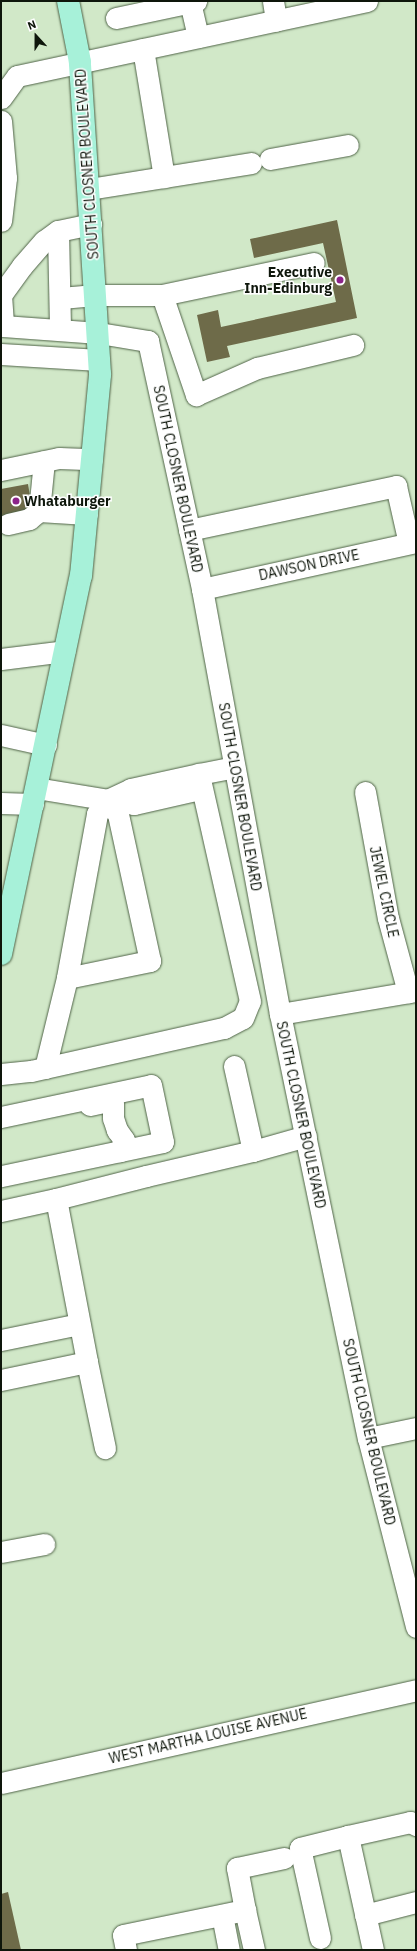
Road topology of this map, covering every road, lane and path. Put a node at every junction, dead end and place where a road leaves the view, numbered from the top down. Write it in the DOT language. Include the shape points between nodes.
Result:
graph roads {
  1 [pos="68,1"];
  2 [pos="273,1"];
  3 [pos="367,1"];
  4 [pos="193,2"];
  5 [pos="116,18"];
  6 [pos="276,21"];
  7 [pos="198,37"];
  8 [pos="143,49"];
  9 [pos="80,62"];
  10 [pos="1,98"];
  11 [pos="1,121"];
  12 [pos="348,145"];
  13 [pos="2,147"];
  14 [pos="164,177"];
  15 [pos="4,178"];
  16 [pos="89,189"];
  17 [pos="1,221"];
  18 [pos="91,224"];
  19 [pos="58,231"];
  20 [pos="314,263"];
  21 [pos="1,295"];
  22 [pos="95,295"];
  23 [pos="162,295"];
  24 [pos="61,298"];
  25 [pos="60,330"];
  26 [pos="99,333"];
  27 [pos="353,345"];
  28 [pos="1,354"];
  29 [pos="99,360"];
  30 [pos="92,459"];
  31 [pos="44,461"];
  32 [pos="1,470"];
  33 [pos="39,511"];
  34 [pos="87,514"];
  35 [pos="8,524"];
  36 [pos="189,530"];
  37 [pos="412,542"];
  38 [pos="202,589"];
  39 [pos="65,651"];
  40 [pos="1,659"];
  41 [pos="2,730"];
  42 [pos="46,744"];
  43 [pos="234,767"];
  44 [pos="201,781"];
  45 [pos="365,792"];
  46 [pos="35,796"];
  47 [pos="107,800"];
  48 [pos="1,803"];
  49 [pos="1,954"];
  50 [pos="67,978"];
  51 [pos="412,991"];
  52 [pos="280,1014"];
  53 [pos="234,1066"];
  54 [pos="45,1068"];
  55 [pos="1,1074"];
  56 [pos="22,1113"];
  57 [pos="1,1117"];
  58 [pos="306,1136"];
  59 [pos="163,1142"];
  60 [pos="122,1145"];
  61 [pos="253,1151"];
  62 [pos="168,1171"];
  63 [pos="1,1176"];
  64 [pos="56,1199"];
  65 [pos="1,1211"];
  66 [pos="79,1324"];
  67 [pos="1,1340"];
  68 [pos="87,1362"];
  69 [pos="1,1380"];
  70 [pos="416,1428"];
  71 [pos="368,1438"];
  72 [pos="106,1448"];
  73 [pos="44,1544"];
  74 [pos="1,1552"];
  75 [pos="416,1627"];
  76 [pos="416,1690"];
  77 [pos="1,1783"];
  78 [pos="416,1825"];
  79 [pos="348,1836"];
  80 [pos="284,1858"];
  81 [pos="416,1902"];
  82 [pos="246,1910"];
  83 [pos="365,1914"];
  84 [pos="222,1915"];
  85 [pos="320,1938"];
  86 [pos="126,1950"];
  87 [pos="229,1950"];
  88 [pos="254,1950"];
  89 [pos="373,1950"];
  1 -- 9 [label="main road, SOUTH CLOSNER BOULEVARD"];
  2 -- 6 [label="street"];
  3 -- 6 [label="street"];
  4 -- 5 [label="street"];
  4 -- 7 [label="street"];
  6 -- 7 [label="street"];
  7 -- 8 [label="street"];
  8 -- 9 [label="street"];
  8 -- 14 [label="street"];
  9 -- 10 [label="street" via="17,76"];
  9 -- 16 [label="main road, SOUTH CLOSNER BOULEVARD"];
  11 -- 13 [label="street"];
  12 -- 14 [label="street"];
  13 -- 15 [label="street"];
  14 -- 16 [label="street"];
  15 -- 17 [label="street"];
  16 -- 18 [label="main road, SOUTH CLOSNER BOULEVARD"];
  18 -- 19 [label="street"];
  18 -- 22 [label="main road, SOUTH CLOSNER BOULEVARD"];
  19 -- 21 [label="street" via="44,241"];
  19 -- 24 [label="street"];
  20 -- 23 [label="street"];
  21 -- 25 [label="street" via="3,326"];
  22 -- 23 [label="street"];
  22 -- 24 [label="street"];
  22 -- 26 [label="main road, SOUTH CLOSNER BOULEVARD"];
  23 -- 27 [label="street" via="196,395 257,368"];
  24 -- 25 [label="street"];
  25 -- 26 [label="street"];
  26 -- 29 [label="main road"];
  26 -- 36 [label="street, SOUTH CLOSNER BOULEVARD" via="148,341"];
  28 -- 29 [label="street"];
  29 -- 30 [label="main road"];
  30 -- 31 [label="street" via="59,458"];
  30 -- 34 [label="main road"];
  31 -- 32 [label="street"];
  31 -- 33 [label="street"];
  33 -- 34 [label="street"];
  33 -- 35 [label="street" via="29,519"];
  34 -- 39 [label="main road" via="81,576"];
  36 -- 37 [label="street" via="396,486"];
  36 -- 38 [label="street, SOUTH CLOSNER BOULEVARD"];
  37 -- 38 [label="street, DAWSON DRIVE"];
  38 -- 43 [label="street, SOUTH CLOSNER BOULEVARD"];
  39 -- 40 [label="street"];
  39 -- 42 [label="main road"];
  41 -- 42 [label="street"];
  42 -- 46 [label="main road"];
  43 -- 44 [label="street"];
  43 -- 52 [label="street, SOUTH CLOSNER BOULEVARD"];
  44 -- 47 [label="street" via="134,804"];
  44 -- 54 [label="street" via="250,1001 243,1018 224,1028"];
  45 -- 51 [label="street, JEWEL CIRCLE" via="388,918"];
  46 -- 47 [label="street"];
  46 -- 48 [label="street"];
  46 -- 49 [label="main road"];
  47 -- 50 [label="street" via="97,814"];
  47 -- 50 [label="street" via="118,814 150,962"];
  50 -- 54 [label="street"];
  51 -- 52 [label="street"];
  52 -- 58 [label="street, SOUTH CLOSNER BOULEVARD"];
  53 -- 61 [label="street"];
  54 -- 55 [label="street"];
  56 -- 57 [label="street"];
  56 -- 59 [label="street" via="151,1086"];
  56 -- 60 [label="street" via="44,1115 104,1102 113,1103 112,1118"];
  58 -- 61 [label="street"];
  58 -- 71 [label="street, SOUTH CLOSNER BOULEVARD"];
  59 -- 60 [label="street"];
  59 -- 62 [label="street"];
  60 -- 63 [label="street"];
  61 -- 62 [label="street"];
  62 -- 64 [label="street"];
  64 -- 65 [label="street"];
  64 -- 66 [label="street"];
  66 -- 67 [label="street"];
  66 -- 68 [label="street"];
  68 -- 69 [label="street"];
  68 -- 72 [label="street"];
  70 -- 71 [label="street"];
  71 -- 75 [label="street, SOUTH CLOSNER BOULEVARD"];
  73 -- 74 [label="street"];
  76 -- 77 [label="street, WEST MARTHA LOUISE AVENUE"];
  78 -- 79 [label="street" via="410,1822"];
  79 -- 83 [label="street"];
  79 -- 85 [label="street" via="300,1848"];
  80 -- 82 [label="street" via="237,1868"];
  81 -- 83 [label="street"];
  82 -- 84 [label="street"];
  82 -- 88 [label="street"];
  83 -- 89 [label="street"];
  84 -- 86 [label="street" via="123,1935"];
  84 -- 87 [label="street"];
}
